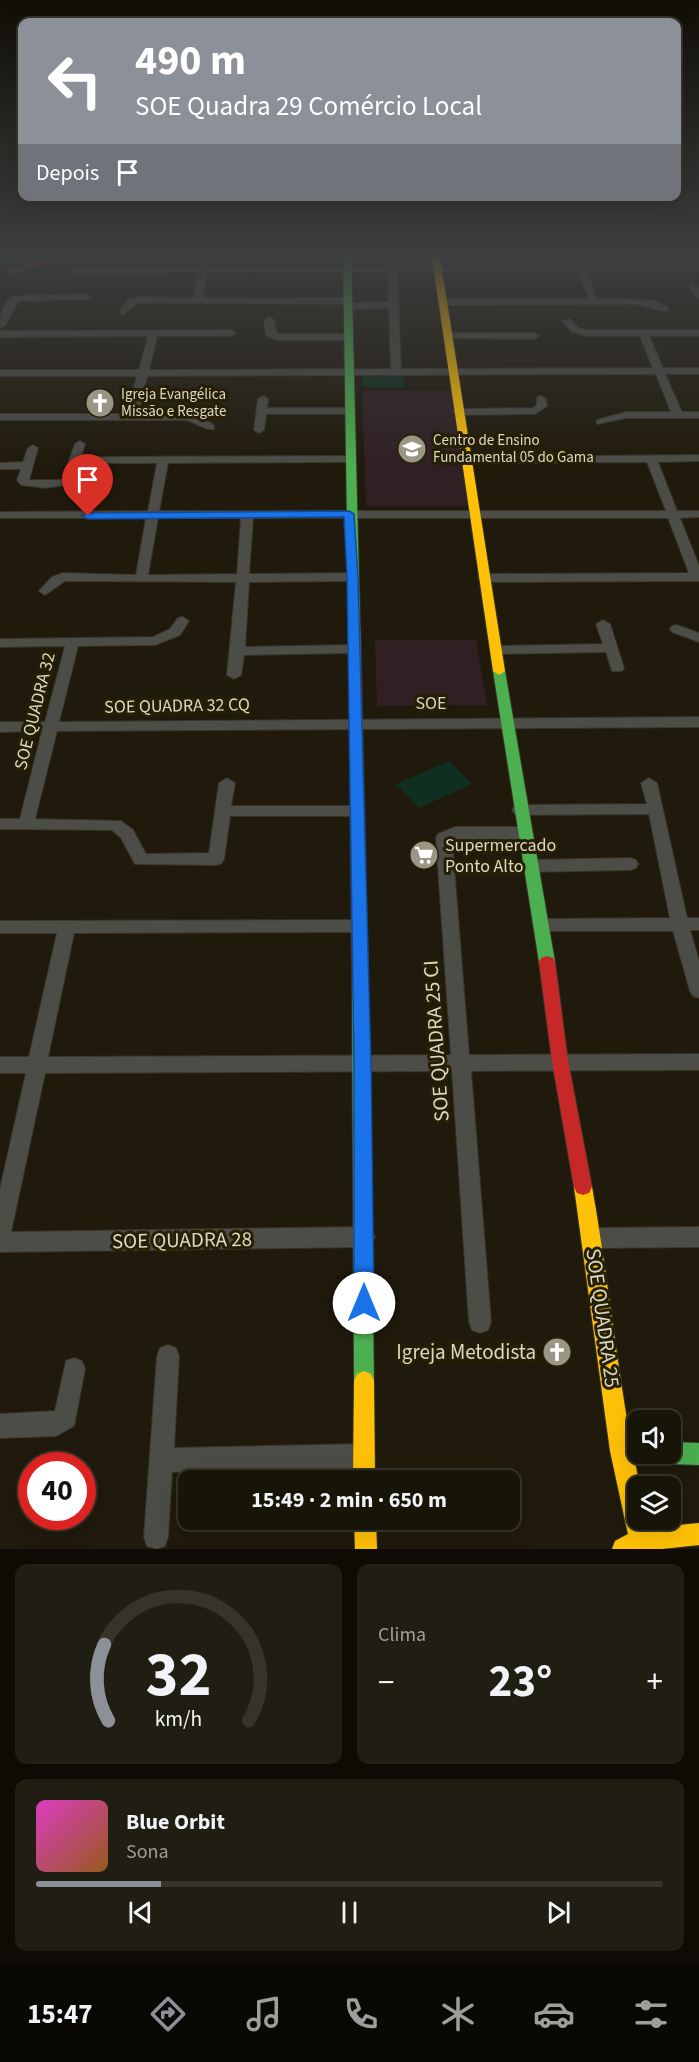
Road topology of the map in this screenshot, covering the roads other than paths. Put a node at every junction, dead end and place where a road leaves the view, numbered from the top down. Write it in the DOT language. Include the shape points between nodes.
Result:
graph roads {
  1 [pos="270,323"];
  2 [pos="348,323"];
  3 [pos="394,323"];
  4 [pos="446,323"];
  5 [pos="569,323"];
  6 [pos="231,333"];
  7 [pos="643,333"];
  8 [pos="699,333"];
  9 [pos="0,334"];
  10 [pos="153,334"];
  11 [pos="447,336"];
  12 [pos="534,336"];
  13 [pos="348,337"];
  14 [pos="453,371"];
  15 [pos="660,371"];
  16 [pos="699,371"];
  17 [pos="142,372"];
  18 [pos="396,372"];
  19 [pos="0,373"];
  20 [pos="349,373"];
  21 [pos="262,399"];
  22 [pos="541,399"];
  23 [pos="261,411"];
  24 [pos="350,411"];
  25 [pos="458,412"];
  26 [pos="678,415"];
  27 [pos="699,415"];
  28 [pos="132,416"];
  29 [pos="0,417"];
  30 [pos="601,422"];
  31 [pos="210,427"];
  32 [pos="259,430"];
  33 [pos="81,444"];
  34 [pos="33,448"];
  35 [pos="651,458"];
  36 [pos="699,458"];
  37 [pos="350,459"];
  38 [pos="75,460"];
  39 [pos="163,460"];
  40 [pos="467,460"];
  41 [pos="27,465"];
  42 [pos="0,466"];
  43 [pos="475,513"];
  44 [pos="349,514"];
  45 [pos="671,514"];
  46 [pos="699,514"];
  47 [pos="0,515"];
  48 [pos="247,515"];
  49 [pos="153,516"];
  50 [pos="353,577"];
  51 [pos="698,577"];
  52 [pos="244,578"];
  53 [pos="484,578"];
  54 [pos="141,579"];
  55 [pos="45,591"];
  56 [pos="183,621"];
  57 [pos="603,624"];
  58 [pos="677,629"];
  59 [pos="699,638"];
  60 [pos="0,643"];
  61 [pos="72,643"];
  62 [pos="611,648"];
  63 [pos="353,649"];
  64 [pos="497,650"];
  65 [pos="238,651"];
  66 [pos="617,668"];
  67 [pos="234,675"];
  68 [pos="699,722"];
  69 [pos="355,723"];
  70 [pos="507,723"];
  71 [pos="0,727"];
  72 [pos="52,727"];
  73 [pos="227,783"];
  74 [pos="649,783"];
  75 [pos="656,809"];
  76 [pos="520,810"];
  77 [pos="223,811"];
  78 [pos="356,811"];
  79 [pos="0,824"];
  80 [pos="26,824"];
  81 [pos="524,833"];
  82 [pos="630,864"];
  83 [pos="530,866"];
  84 [pos="699,924"];
  85 [pos="542,925"];
  86 [pos="680,925"];
  87 [pos="359,926"];
  88 [pos="0,927"];
  89 [pos="67,927"];
  90 [pos="699,991"];
  91 [pos="560,1061"];
  92 [pos="699,1062"];
  93 [pos="460,1063"];
  94 [pos="0,1065"];
  95 [pos="39,1065"];
  96 [pos="362,1065"];
  97 [pos="0,1236"];
  98 [pos="364,1237"];
  99 [pos="699,1237"];
  100 [pos="592,1238"];
  101 [pos="0,1242"];
  102 [pos="480,1322"];
  103 [pos="168,1356"];
  104 [pos="74,1369"];
  105 [pos="0,1426"];
  106 [pos="621,1451"];
  107 [pos="627,1451"];
  108 [pos="681,1453"];
  109 [pos="699,1454"];
  110 [pos="363,1456"];
  111 [pos="160,1460"];
  112 [pos="364,1470"];
  113 [pos="365,1530"];
  114 [pos="699,1534"];
  115 [pos="156,1537"];
  116 [pos="664,1537"];
  117 [pos="640,1540"];
  118 [pos="366,1549"];
  119 [pos="623,1549"];
  120 [pos="681,1549"];
  1 -- 13 [label="street" via="273,336"];
  2 -- 13 [label="street"];
  3 -- 18 [label="street"];
  4 -- 11 [label="street, SOE QUADRA 25"];
  5 -- 7 [label="street" via="579,332"];
  6 -- 10 [label="street"];
  7 -- 8 [label="street"];
  7 -- 15 [label="street"];
  9 -- 10 [label="street"];
  10 -- 17 [label="street"];
  11 -- 12 [label="street"];
  11 -- 14 [label="street, SOE QUADRA 25"];
  13 -- 20 [label="street"];
  14 -- 15 [label="street"];
  14 -- 18 [label="street"];
  14 -- 25 [label="street, SOE QUADRA 25"];
  15 -- 16 [label="street"];
  15 -- 26 [label="street"];
  17 -- 19 [label="street"];
  17 -- 20 [label="street"];
  17 -- 28 [label="street"];
  18 -- 20 [label="street"];
  20 -- 24 [label="street"];
  21 -- 23 [label="street"];
  22 -- 25 [label="street" via="542,406 536,411"];
  23 -- 24 [label="street"];
  23 -- 32 [label="street"];
  24 -- 37 [label="street"];
  25 -- 40 [label="street, SOE QUADRA 25"];
  26 -- 27 [label="street"];
  26 -- 30 [label="street" via="616,416"];
  28 -- 29 [label="street"];
  28 -- 31 [label="street" via="186,417"];
  33 -- 38 [label="street"];
  34 -- 41 [label="street"];
  35 -- 36 [label="street"];
  35 -- 40 [label="street"];
  35 -- 45 [label="street"];
  37 -- 39 [label="street"];
  37 -- 44 [label="street"];
  38 -- 39 [label="street"];
  38 -- 41 [label="street" via="67,482 57,484 25,483"];
  39 -- 49 [label="street"];
  40 -- 43 [label="street, SOE QUADRA 25"];
  41 -- 42 [label="street"];
  43 -- 44 [label="street"];
  43 -- 45 [label="street"];
  43 -- 53 [label="street, SOE QUADRA 25"];
  44 -- 48 [label="street"];
  44 -- 50 [label="street"];
  45 -- 46 [label="street"];
  45 -- 51 [label="street"];
  47 -- 49 [label="street"];
  48 -- 49 [label="street"];
  48 -- 52 [label="street"];
  49 -- 54 [label="street"];
  50 -- 52 [label="street"];
  50 -- 63 [label="street"];
  51 -- 53 [label="street"];
  52 -- 54 [label="street"];
  52 -- 65 [label="street"];
  53 -- 64 [label="street, SOE QUADRA 25"];
  54 -- 55 [label="street" via="63,577"];
  56 -- 61 [label="street, SOE QUADRA 32" via="176,632 155,641"];
  57 -- 62 [label="street"];
  58 -- 59 [label="street"];
  60 -- 61 [label="street, SOE QUADRA 32"];
  61 -- 72 [label="street, SOE QUADRA 32"];
  62 -- 64 [label="street"];
  62 -- 66 [label="street"];
  63 -- 65 [label="street"];
  63 -- 69 [label="street"];
  64 -- 70 [label="street, SOE QUADRA 25"];
  65 -- 67 [label="street"];
  68 -- 70 [label="street, SOE"];
  69 -- 70 [label="street, SOE"];
  69 -- 72 [label="street, SOE QUADRA 32 CQ"];
  69 -- 78 [label="street"];
  70 -- 76 [label="street, SOE QUADRA 25"];
  71 -- 72 [label="street, SOE QUADRA 32 CQ"];
  72 -- 80 [label="street, SOE QUADRA 32"];
  73 -- 77 [label="street"];
  74 -- 75 [label="street"];
  75 -- 76 [label="street"];
  75 -- 86 [label="street"];
  76 -- 81 [label="street, SOE QUADRA 25"];
  77 -- 78 [label="street"];
  77 -- 80 [label="street" via="216,859 141,860 126,834 115,825"];
  78 -- 87 [label="street"];
  79 -- 80 [label="street"];
  81 -- 83 [label="street, SOE QUADRA 25"];
  81 -- 93 [label="street, SOE QUADRA 25 CI" via="454,833 444,838"];
  82 -- 83 [label="street"];
  83 -- 85 [label="street, SOE QUADRA 25"];
  84 -- 86 [label="street"];
  85 -- 86 [label="street"];
  85 -- 91 [label="street, SOE QUADRA 25"];
  86 -- 90 [label="street"];
  87 -- 89 [label="street"];
  87 -- 96 [label="street"];
  88 -- 89 [label="street"];
  89 -- 95 [label="street"];
  91 -- 92 [label="street"];
  91 -- 93 [label="street"];
  91 -- 100 [label="street, SOE QUADRA 25"];
  93 -- 96 [label="street"];
  93 -- 102 [label="street, SOE QUADRA 25 CI"];
  94 -- 95 [label="street"];
  95 -- 96 [label="street"];
  95 -- 97 [label="street"];
  96 -- 98 [label="street"];
  98 -- 101 [label="street, SOE QUADRA 28"];
  98 -- 110 [label="street"];
  99 -- 100 [label="street, SOE QUADRA 25"];
  100 -- 106 [label="street, SOE QUADRA 25"];
  103 -- 111 [label="street"];
  104 -- 105 [label="street" via="66,1418 56,1424"];
  106 -- 107 [label="street"];
  106 -- 117 [label="street, SOE QUADRA 25"];
  108 -- 109 [label="street"];
  110 -- 111 [label="street"];
  110 -- 112 [label="street"];
  111 -- 115 [label="street"];
  113 -- 118 [label="street"];
  114 -- 116 [label="street"];
  116 -- 117 [label="street"];
  116 -- 120 [label="street"];
  117 -- 119 [label="street"];
}
